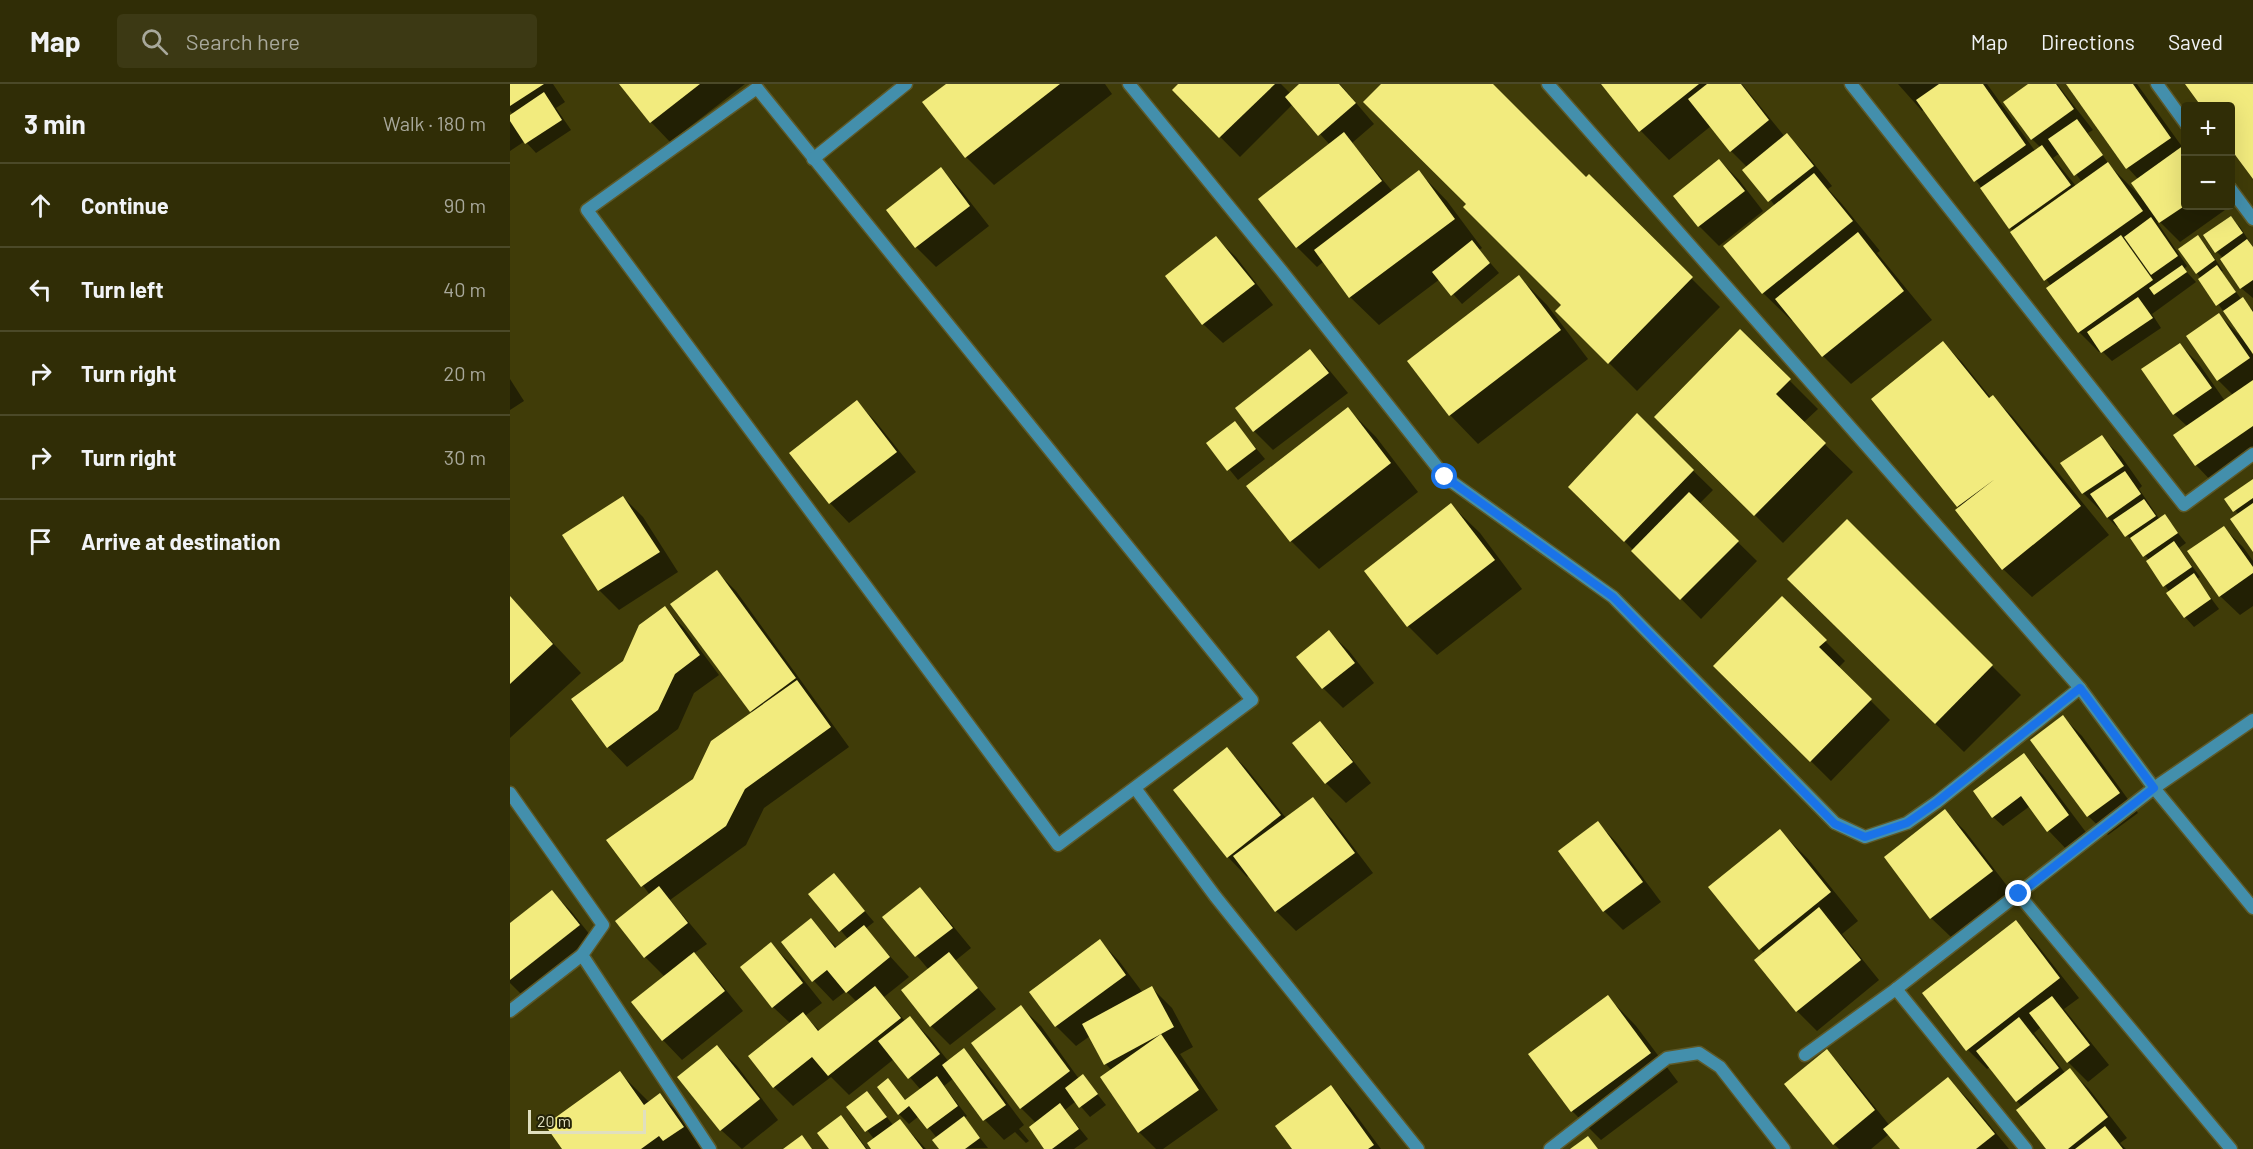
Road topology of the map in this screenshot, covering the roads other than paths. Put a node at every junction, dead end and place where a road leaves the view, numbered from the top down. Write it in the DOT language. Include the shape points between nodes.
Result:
graph roads {
  1 [pos="906,84"];
  2 [pos="1129,84"];
  3 [pos="1548,84"];
  4 [pos="1851,84"];
  5 [pos="2157,84"];
  6 [pos="2181,117"];
  7 [pos="813,159"];
  8 [pos="2235,195"];
  9 [pos="2253,219"];
  10 [pos="2253,454"];
  11 [pos="2080,688"];
  12 [pos="2253,720"];
  13 [pos="1135,788"];
  14 [pos="2154,788"];
  15 [pos="510,793"];
  16 [pos="2019,894"];
  17 [pos="2253,908"];
  18 [pos="582,955"];
  19 [pos="1896,989"];
  20 [pos="510,1011"];
  21 [pos="1805,1055"];
  22 [pos="710,1149"];
  23 [pos="1418,1149"];
  24 [pos="1550,1149"];
  25 [pos="1784,1149"];
  26 [pos="2026,1149"];
  27 [pos="2231,1149"];
  1 -- 7 [label="street"];
  2 -- 11 [label="street" via="1445,477 1613,597 1835,824 1865,837 1907,823"];
  3 -- 11 [label="street"];
  4 -- 10 [label="street" via="2184,505"];
  5 -- 6 [label="street"];
  7 -- 13 [label="street" via="1252,700"];
  7 -- 13 [label="street" via="757,88 587,210 1058,845"];
  8 -- 9 [label="street"];
  11 -- 14 [label="street"];
  12 -- 14 [label="street"];
  13 -- 23 [label="street" via="1215,896"];
  14 -- 16 [label="street"];
  14 -- 17 [label="street"];
  15 -- 18 [label="street" via="603,925"];
  16 -- 19 [label="street"];
  16 -- 27 [label="street"];
  18 -- 20 [label="street"];
  18 -- 22 [label="street"];
  19 -- 21 [label="street"];
  19 -- 26 [label="street"];
  24 -- 25 [label="street" via="1667,1058 1699,1053 1720,1068"];
}
